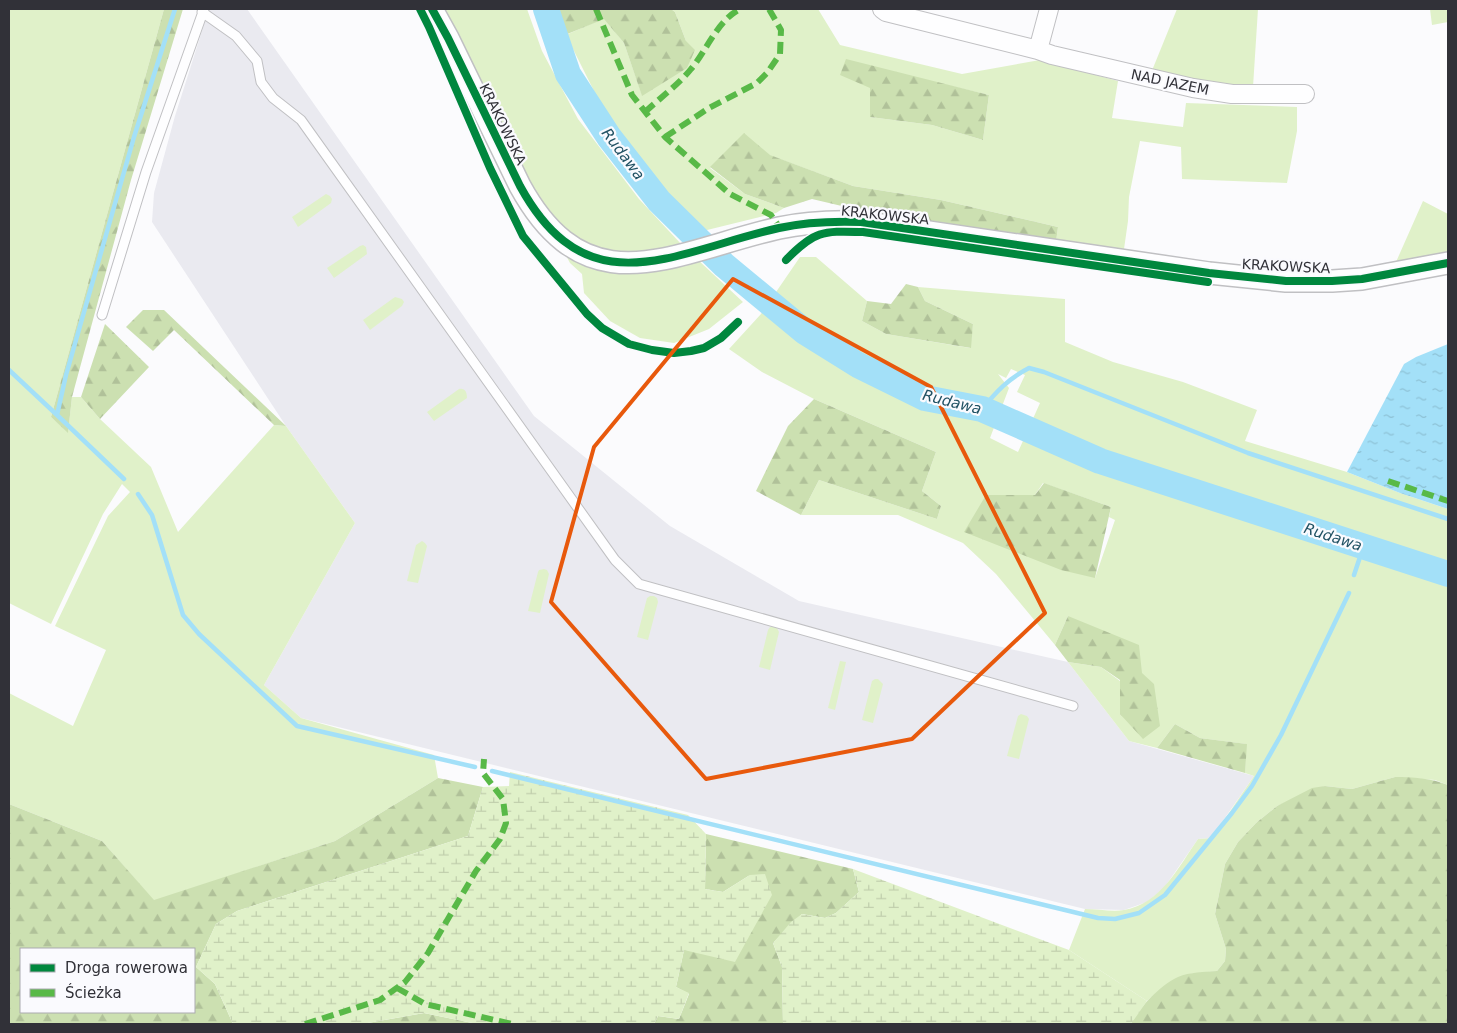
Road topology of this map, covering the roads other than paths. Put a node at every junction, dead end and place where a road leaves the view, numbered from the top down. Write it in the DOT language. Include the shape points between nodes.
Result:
graph roads {
  1 [pos="432,9"];
  2 [pos="882,9"];
  3 [pos="1049,9"];
  4 [pos="203,10"];
  5 [pos="1038,50"];
  6 [pos="1305,94"];
  7 [pos="1448,263"];
  8 [pos="102,315"];
  9 [pos="1073,706"];
  1 -- 7 [label="street, KRAKOWSKA" via="532,208 566,243 597,258 630,263 658,260 780,228 832,221 861,222 1200,272 1286,281 1362,278"];
  2 -- 5 [label="street, NAD JAZEM"];
  3 -- 5 [label="street"];
  4 -- 8 [label="lane" via="146,172"];
  4 -- 9 [label="lane" via="236,36 257,60 261,82 273,98 300,120 615,560 639,584"];
  5 -- 6 [label="street, NAD JAZEM" via="1193,88 1232,94"];
}
